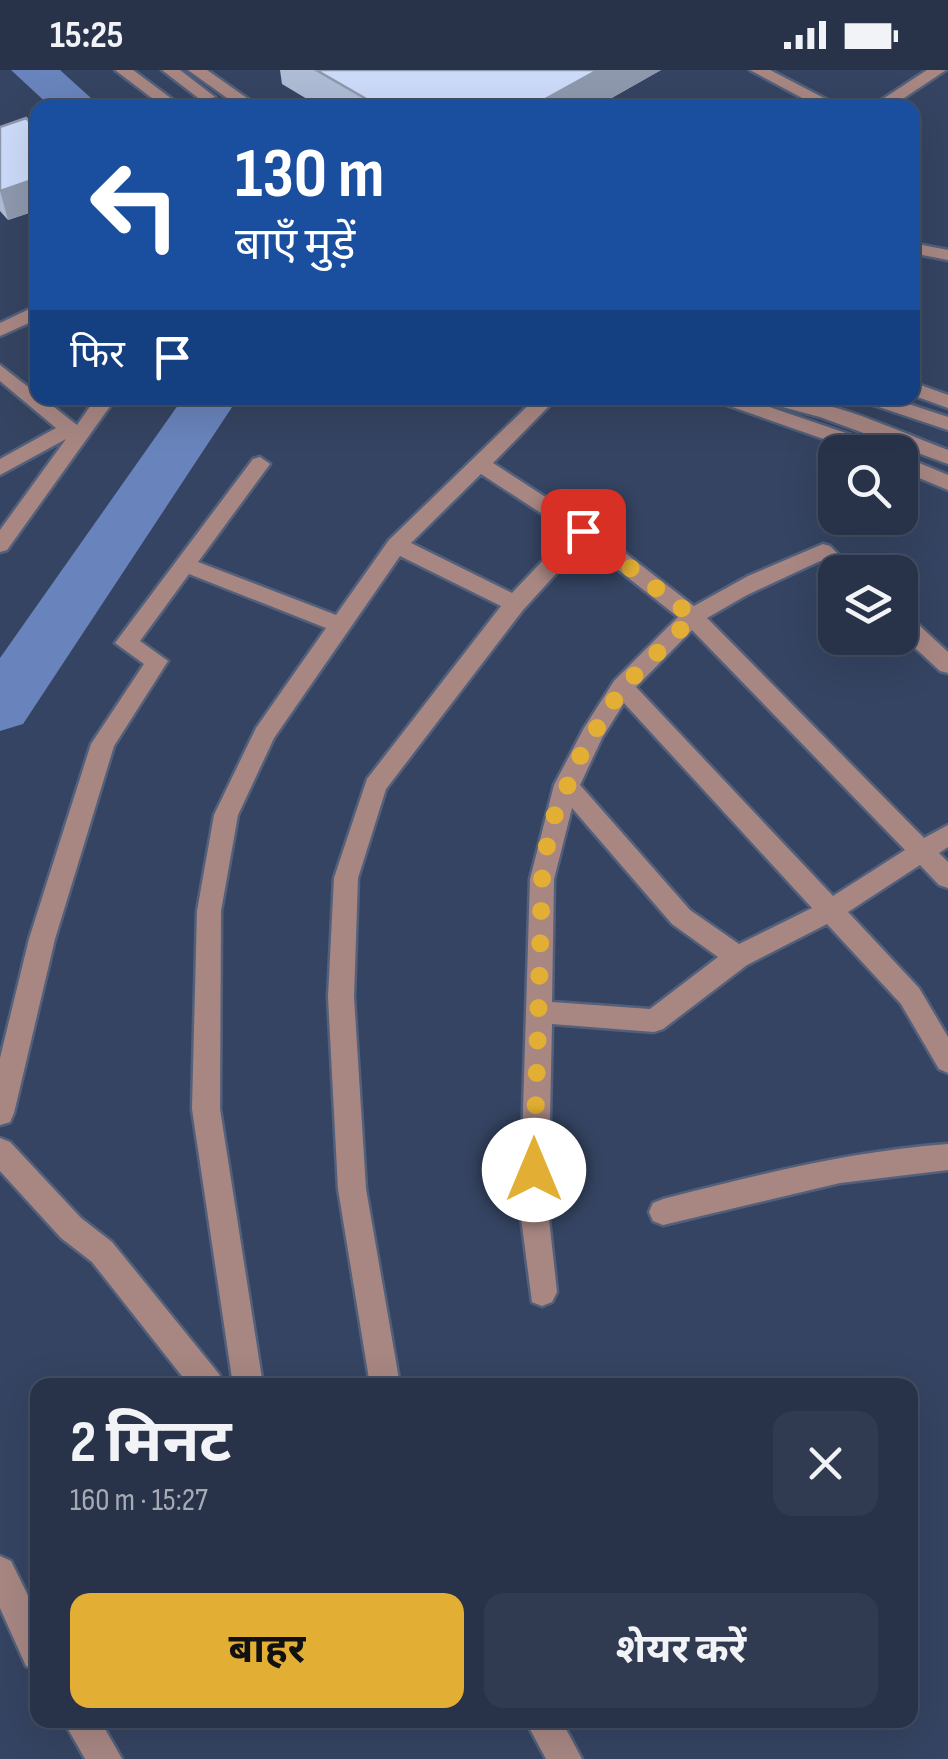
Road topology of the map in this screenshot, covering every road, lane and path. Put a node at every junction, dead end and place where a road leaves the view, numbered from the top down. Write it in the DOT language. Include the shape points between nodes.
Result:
graph roads {
  1 [pos="108,70"];
  2 [pos="123,70"];
  3 [pos="170,70"];
  4 [pos="196,70"];
  5 [pos="758,70"];
  6 [pos="938,70"];
  7 [pos="146,100"];
  8 [pos="165,100"];
  9 [pos="211,100"];
  10 [pos="241,100"];
  11 [pos="819,100"];
  12 [pos="890,100"];
  13 [pos="920,250"];
  14 [pos="948,255"];
  15 [pos="30,315"];
  16 [pos="0,330"];
  17 [pos="0,372"];
  18 [pos="920,391"];
  19 [pos="30,397"];
  20 [pos="948,402"];
  21 [pos="40,405"];
  22 [pos="100,405"];
  23 [pos="540,405"];
  24 [pos="744,405"];
  25 [pos="798,405"];
  26 [pos="892,405"];
  27 [pos="948,424"];
  28 [pos="74,433"];
  29 [pos="831,435"];
  30 [pos="948,456"];
  31 [pos="479,463"];
  32 [pos="260,464"];
  33 [pos="0,468"];
  34 [pos="918,470"];
  35 [pos="948,483"];
  36 [pos="583,531"];
  37 [pos="0,544"];
  38 [pos="396,545"];
  39 [pos="826,555"];
  40 [pos="186,566"];
  41 [pos="515,604"];
  42 [pos="693,617"];
  43 [pos="340,625"];
  44 [pos="918,638"];
  45 [pos="948,665"];
  46 [pos="622,688"];
  47 [pos="566,785"];
  48 [pos="948,836"];
  49 [pos="923,851"];
  50 [pos="948,878"];
  51 [pos="833,909"];
  52 [pos="738,957"];
  53 [pos="540,1012"];
  54 [pos="948,1061"];
  55 [pos="0,1113"];
  56 [pos="0,1152"];
  57 [pos="948,1156"];
  58 [pos="663,1212"];
  59 [pos="542,1292"];
  60 [pos="202,1378"];
  61 [pos="247,1378"];
  62 [pos="385,1378"];
  63 [pos="0,1572"];
  64 [pos="30,1637"];
  65 [pos="85,1728"];
  66 [pos="547,1728"];
  67 [pos="105,1759"];
  68 [pos="565,1759"];
  1 -- 7 [label="street"];
  2 -- 8 [label="street"];
  3 -- 9 [label="street"];
  4 -- 10 [label="street"];
  5 -- 11 [label="street"];
  6 -- 12 [label="street"];
  13 -- 14 [label="street"];
  15 -- 16 [label="street"];
  17 -- 19 [label="street"];
  18 -- 20 [label="street"];
  21 -- 28 [label="street"];
  22 -- 28 [label="street"];
  23 -- 31 [label="street"];
  24 -- 29 [label="street"];
  25 -- 30 [label="street"];
  26 -- 27 [label="street"];
  28 -- 33 [label="street"];
  28 -- 37 [label="street"];
  31 -- 36 [label="street"];
  31 -- 38 [label="street"];
  32 -- 40 [label="street"];
  34 -- 35 [label="street"];
  36 -- 41 [label="street"];
  36 -- 42 [label="street"];
  38 -- 41 [label="street"];
  38 -- 43 [label="street"];
  39 -- 42 [label="street" via="763,578"];
  40 -- 43 [label="street"];
  40 -- 55 [label="street" via="126,643 158,661 103,744 42,939"];
  41 -- 62 [label="street" via="375,786 346,878 340,997 352,1189"];
  42 -- 46 [label="street"];
  42 -- 49 [label="street"];
  43 -- 61 [label="street" via="264,734 226,815 210,912 206,1109"];
  44 -- 45 [label="street"];
  46 -- 47 [label="street"];
  46 -- 51 [label="street"];
  47 -- 52 [label="street" via="681,918"];
  47 -- 53 [label="street" via="550,826 542,879"];
  48 -- 49 [label="street"];
  49 -- 50 [label="street"];
  49 -- 51 [label="street"];
  51 -- 52 [label="street"];
  51 -- 54 [label="street" via="910,996"];
  52 -- 53 [label="street" via="654,1021"];
  53 -- 59 [label="street" via="534,1210"];
  56 -- 60 [label="street" via="102,1252"];
  57 -- 58 [label="street" via="822,1174"];
  63 -- 64 [label="street"];
  65 -- 67 [label="street"];
  66 -- 68 [label="street"];
}
